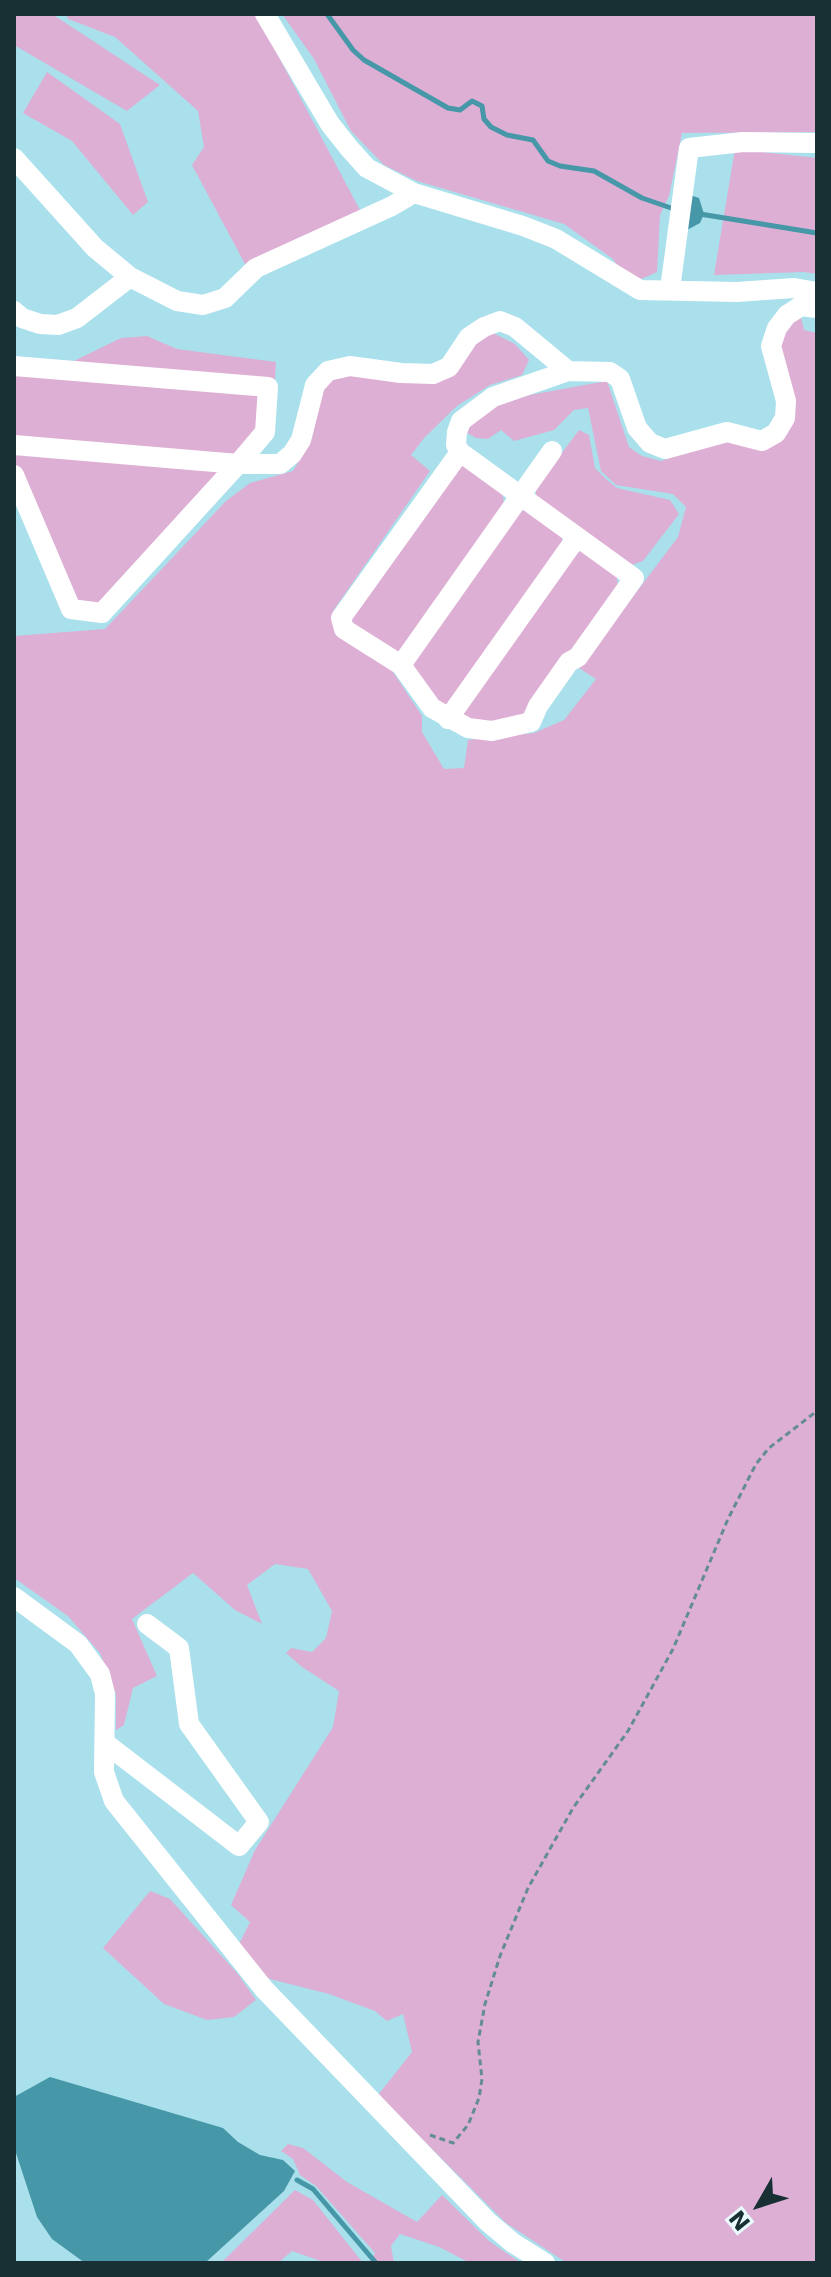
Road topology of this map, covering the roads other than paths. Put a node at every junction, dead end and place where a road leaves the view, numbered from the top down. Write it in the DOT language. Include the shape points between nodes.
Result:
graph roads {
  1 [pos="265,14"];
  2 [pos="817,143"];
  3 [pos="14,158"];
  4 [pos="414,193"];
  5 [pos="130,277"];
  6 [pos="670,289"];
  7 [pos="817,292"];
  8 [pos="817,308"];
  9 [pos="14,311"];
  10 [pos="14,366"];
  11 [pos="568,371"];
  12 [pos="14,445"];
  13 [pos="552,451"];
  14 [pos="460,452"];
  15 [pos="238,464"];
  16 [pos="14,475"];
  17 [pos="520,496"];
  18 [pos="577,537"];
  19 [pos="401,665"];
  20 [pos="448,719"];
  21 [pos="14,1597"];
  22 [pos="147,1624"];
  23 [pos="105,1743"];
  24 [pos="545,2263"];
  1 -- 4 [label="street" via="349,148 367,168"];
  2 -- 6 [label="street" via="689,148"];
  3 -- 5 [label="street" via="95,248"];
  4 -- 5 [label="street" via="256,268 225,298 203,305 177,301"];
  4 -- 6 [label="street" via="556,239 640,290"];
  5 -- 9 [label="street" via="77,318 58,325 40,324"];
  6 -- 7 [label="street"];
  8 -- 11 [label="street" via="801,306 777,328 771,346 786,401 785,418 776,433 762,441 727,432 665,449 650,443 637,428 620,379 610,372"];
  10 -- 15 [label="street" via="268,387 265,432"];
  11 -- 14 [label="street" via="493,397 461,421 456,445"];
  11 -- 15 [label="street" via="515,327 500,321 469,337 449,367 433,374 350,366 328,371 315,385 301,440 292,454 280,464"];
  12 -- 15 [label="street"];
  13 -- 17 [label="street"];
  14 -- 17 [label="street"];
  14 -- 19 [label="street" via="341,618 344,629"];
  15 -- 16 [label="street" via="102,613 71,609"];
  17 -- 18 [label="street"];
  17 -- 19 [label="street"];
  18 -- 20 [label="street"];
  18 -- 20 [label="street" via="634,578 531,722 492,731"];
  19 -- 20 [label="street" via="432,708"];
  21 -- 23 [label="street" via="62,1630 93,1662 105,1694"];
  22 -- 23 [label="street" via="179,1648 189,1724 259,1822 239,1846"];
  23 -- 24 [label="street" via="104,1772 114,1801 264,1989 488,2222"];
}
